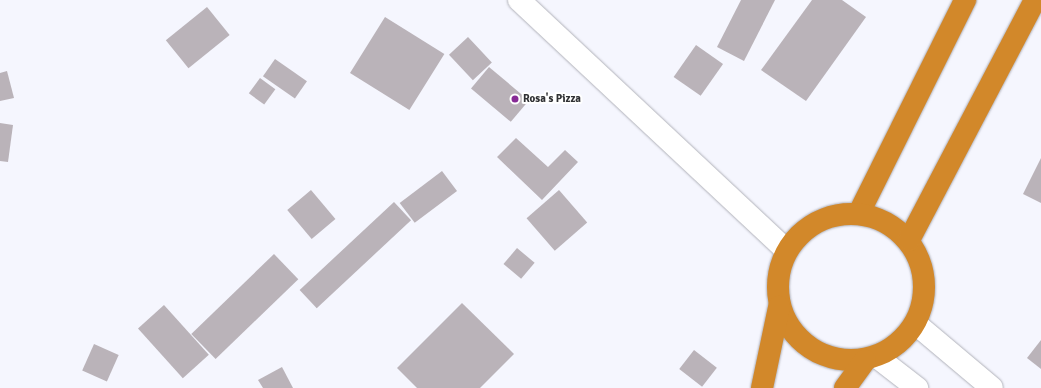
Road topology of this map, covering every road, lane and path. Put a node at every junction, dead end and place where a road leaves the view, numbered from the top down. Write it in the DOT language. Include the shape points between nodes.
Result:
graph roads {
  1 [pos="519,0"];
  2 [pos="965,0"];
  3 [pos="1035,0"];
  4 [pos="859,213"];
  5 [pos="909,240"];
  6 [pos="786,250"];
  7 [pos="778,307"];
  8 [pos="916,324"];
  9 [pos="871,358"];
  10 [pos="762,388"];
  11 [pos="845,388"];
  12 [pos="917,388"];
  13 [pos="992,388"];
  1 -- 6 [label="street"];
  2 -- 4 [label="highway"];
  3 -- 5 [label="highway"];
  4 -- 5 [label="highway" via="878,217 895,227"];
  4 -- 6 [label="highway" via="817,220"];
  5 -- 8 [label="highway" via="925,281"];
  6 -- 7 [label="highway" via="776,278"];
  7 -- 9 [label="highway" via="797,338 828,358"];
  7 -- 10 [label="highway"];
  8 -- 9 [label="highway" via="900,344"];
  8 -- 13 [label="street"];
  9 -- 11 [label="highway"];
  9 -- 12 [label="street"];
}
